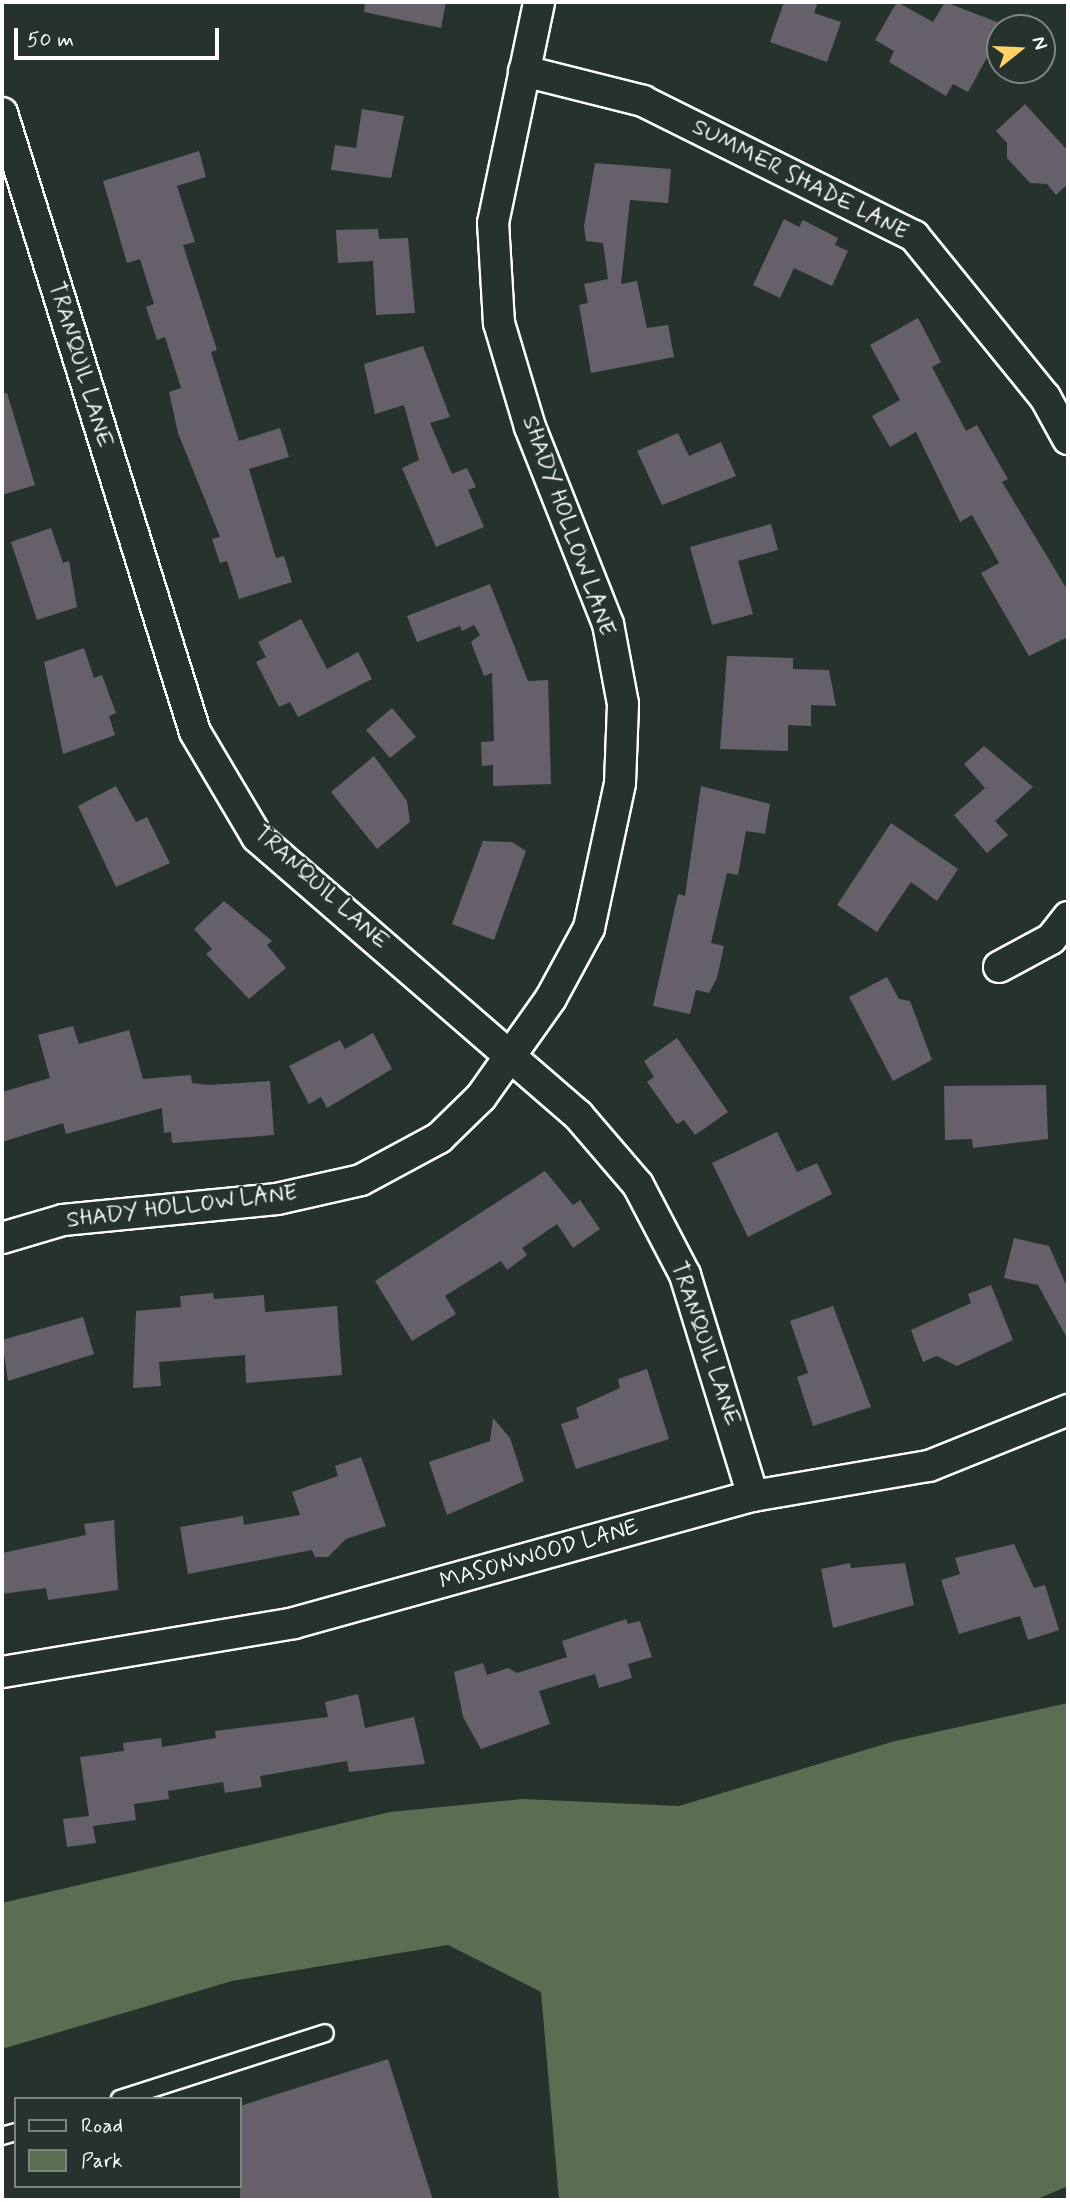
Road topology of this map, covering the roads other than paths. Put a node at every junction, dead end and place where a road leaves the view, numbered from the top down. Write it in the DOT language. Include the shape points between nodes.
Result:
graph roads {
  1 [pos="539,2"];
  2 [pos="524,71"];
  3 [pos="2,113"];
  4 [pos="1068,439"];
  5 [pos="1068,917"];
  6 [pos="999,967"];
  7 [pos="511,1054"];
  8 [pos="2,1238"];
  9 [pos="1068,1410"];
  10 [pos="753,1496"];
  11 [pos="2,1672"];
  12 [pos="325,2033"];
  13 [pos="126,2097"];
  1 -- 2 [label="street, SHADY HOLLOW LANE"];
  2 -- 4 [label="street, SUMMER SHADE LANE" via="643,101 914,236 1045,397"];
  2 -- 7 [label="street, SHADY HOLLOW LANE" via="493,223 499,323 530,427 608,624 623,704 620,783 589,928"];
  3 -- 7 [label="street, TRANQUIL LANE" via="195,732 257,837"];
  5 -- 6 [label="street" via="1051,939"];
  7 -- 8 [label="street, SHADY HOLLOW LANE" via="439,1138 361,1180 278,1199 63,1220"];
  7 -- 10 [label="street, TRANQUIL LANE" via="578,1115 638,1185 685,1275"];
  9 -- 10 [label="street, MASONWOOD LANE" via="929,1466"];
  10 -- 11 [label="street, MASONWOOD LANE" via="294,1623"];
  12 -- 13 [label="lane"];
}
